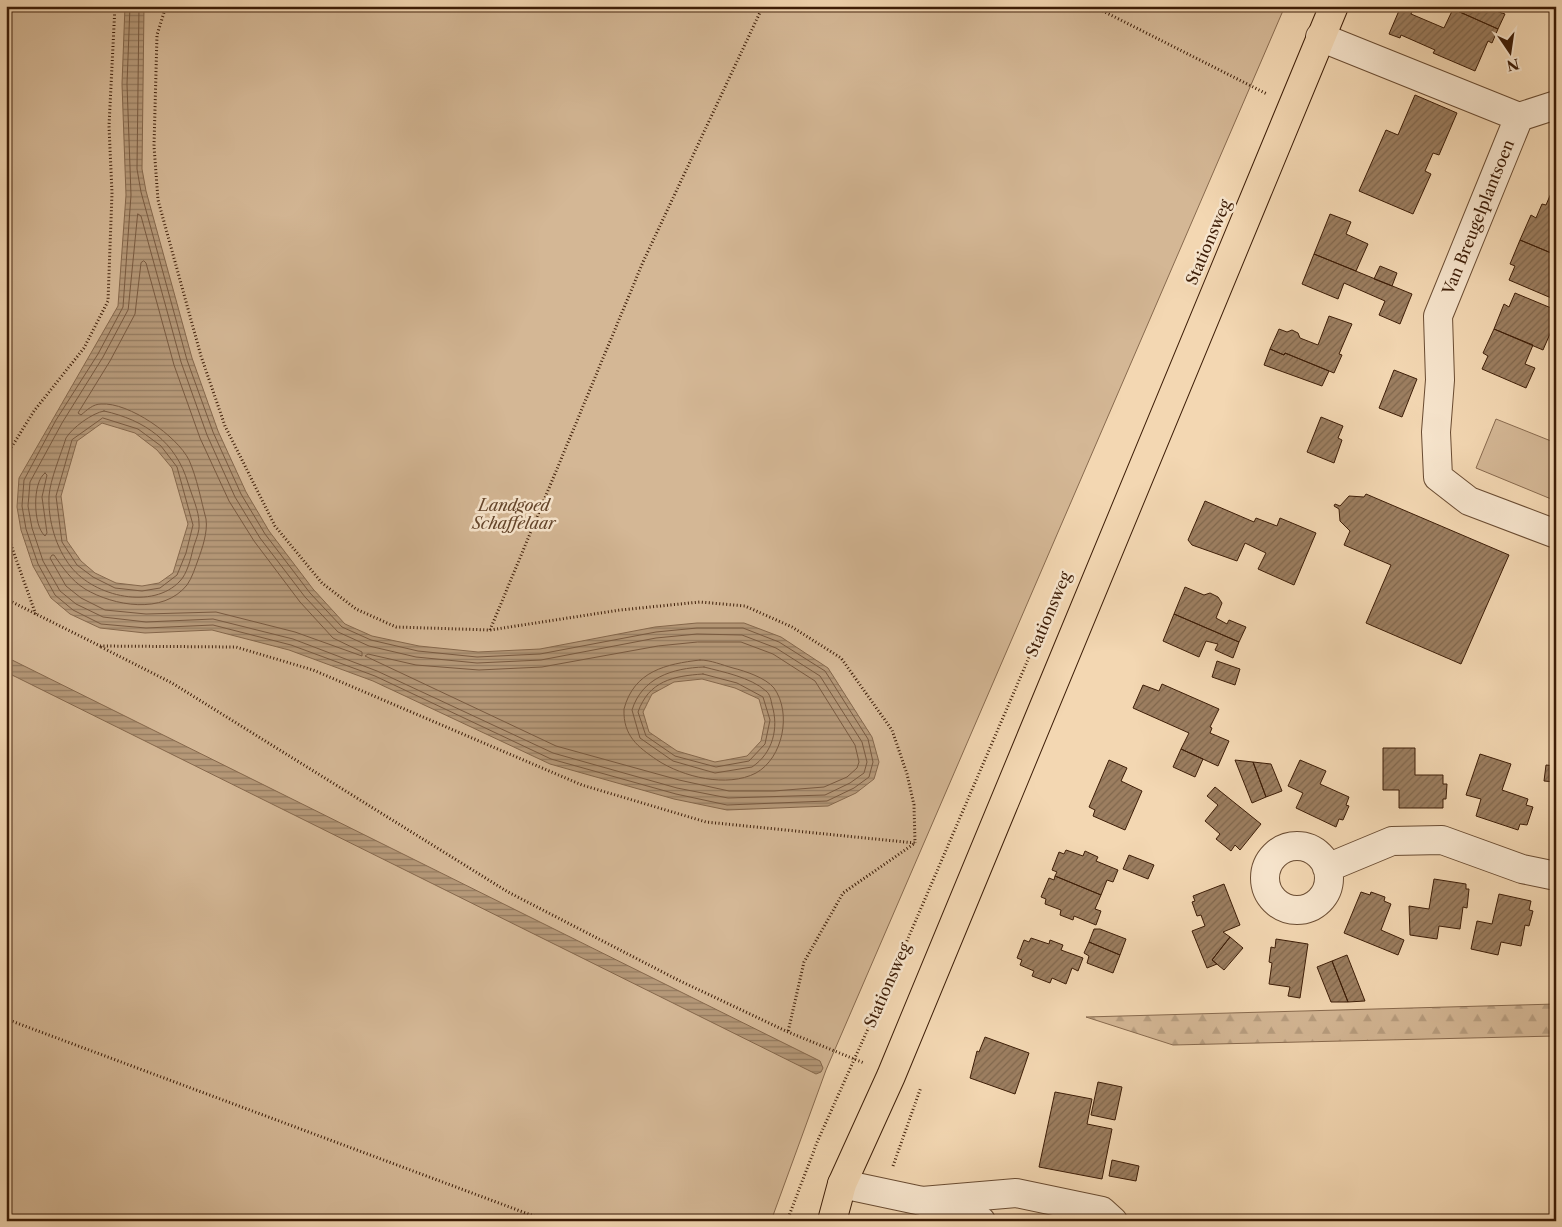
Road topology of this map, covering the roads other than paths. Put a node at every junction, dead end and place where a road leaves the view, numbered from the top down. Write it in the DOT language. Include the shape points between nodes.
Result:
graph roads {
  1 [pos="1334,6"];
  2 [pos="1320,37"];
  3 [pos="1556,105"];
  4 [pos="1519,117"];
  5 [pos="1556,534"];
  6 [pos="1327,868"];
  7 [pos="1556,876"];
  8 [pos="842,1184"];
  9 [pos="920,1211"];
  10 [pos="832,1221"];
  11 [pos="981,1221"];
  12 [pos="1113,1221"];
  1 -- 2 [label="main road, Stationsweg"];
  2 -- 4 [label="street"];
  2 -- 8 [label="main road, Stationsweg" via="899,1057"];
  3 -- 4 [label="street"];
  4 -- 5 [label="street, Van Breugelplantsoen" via="1438,316 1438,477 1469,501"];
  6 -- 7 [label="street" via="1392,841 1442,840 1522,869"];
  8 -- 9 [label="street"];
  8 -- 10 [label="main road, Stationsweg"];
  9 -- 11 [label="street"];
  9 -- 12 [label="street" via="1016,1193 1102,1211"];
}
